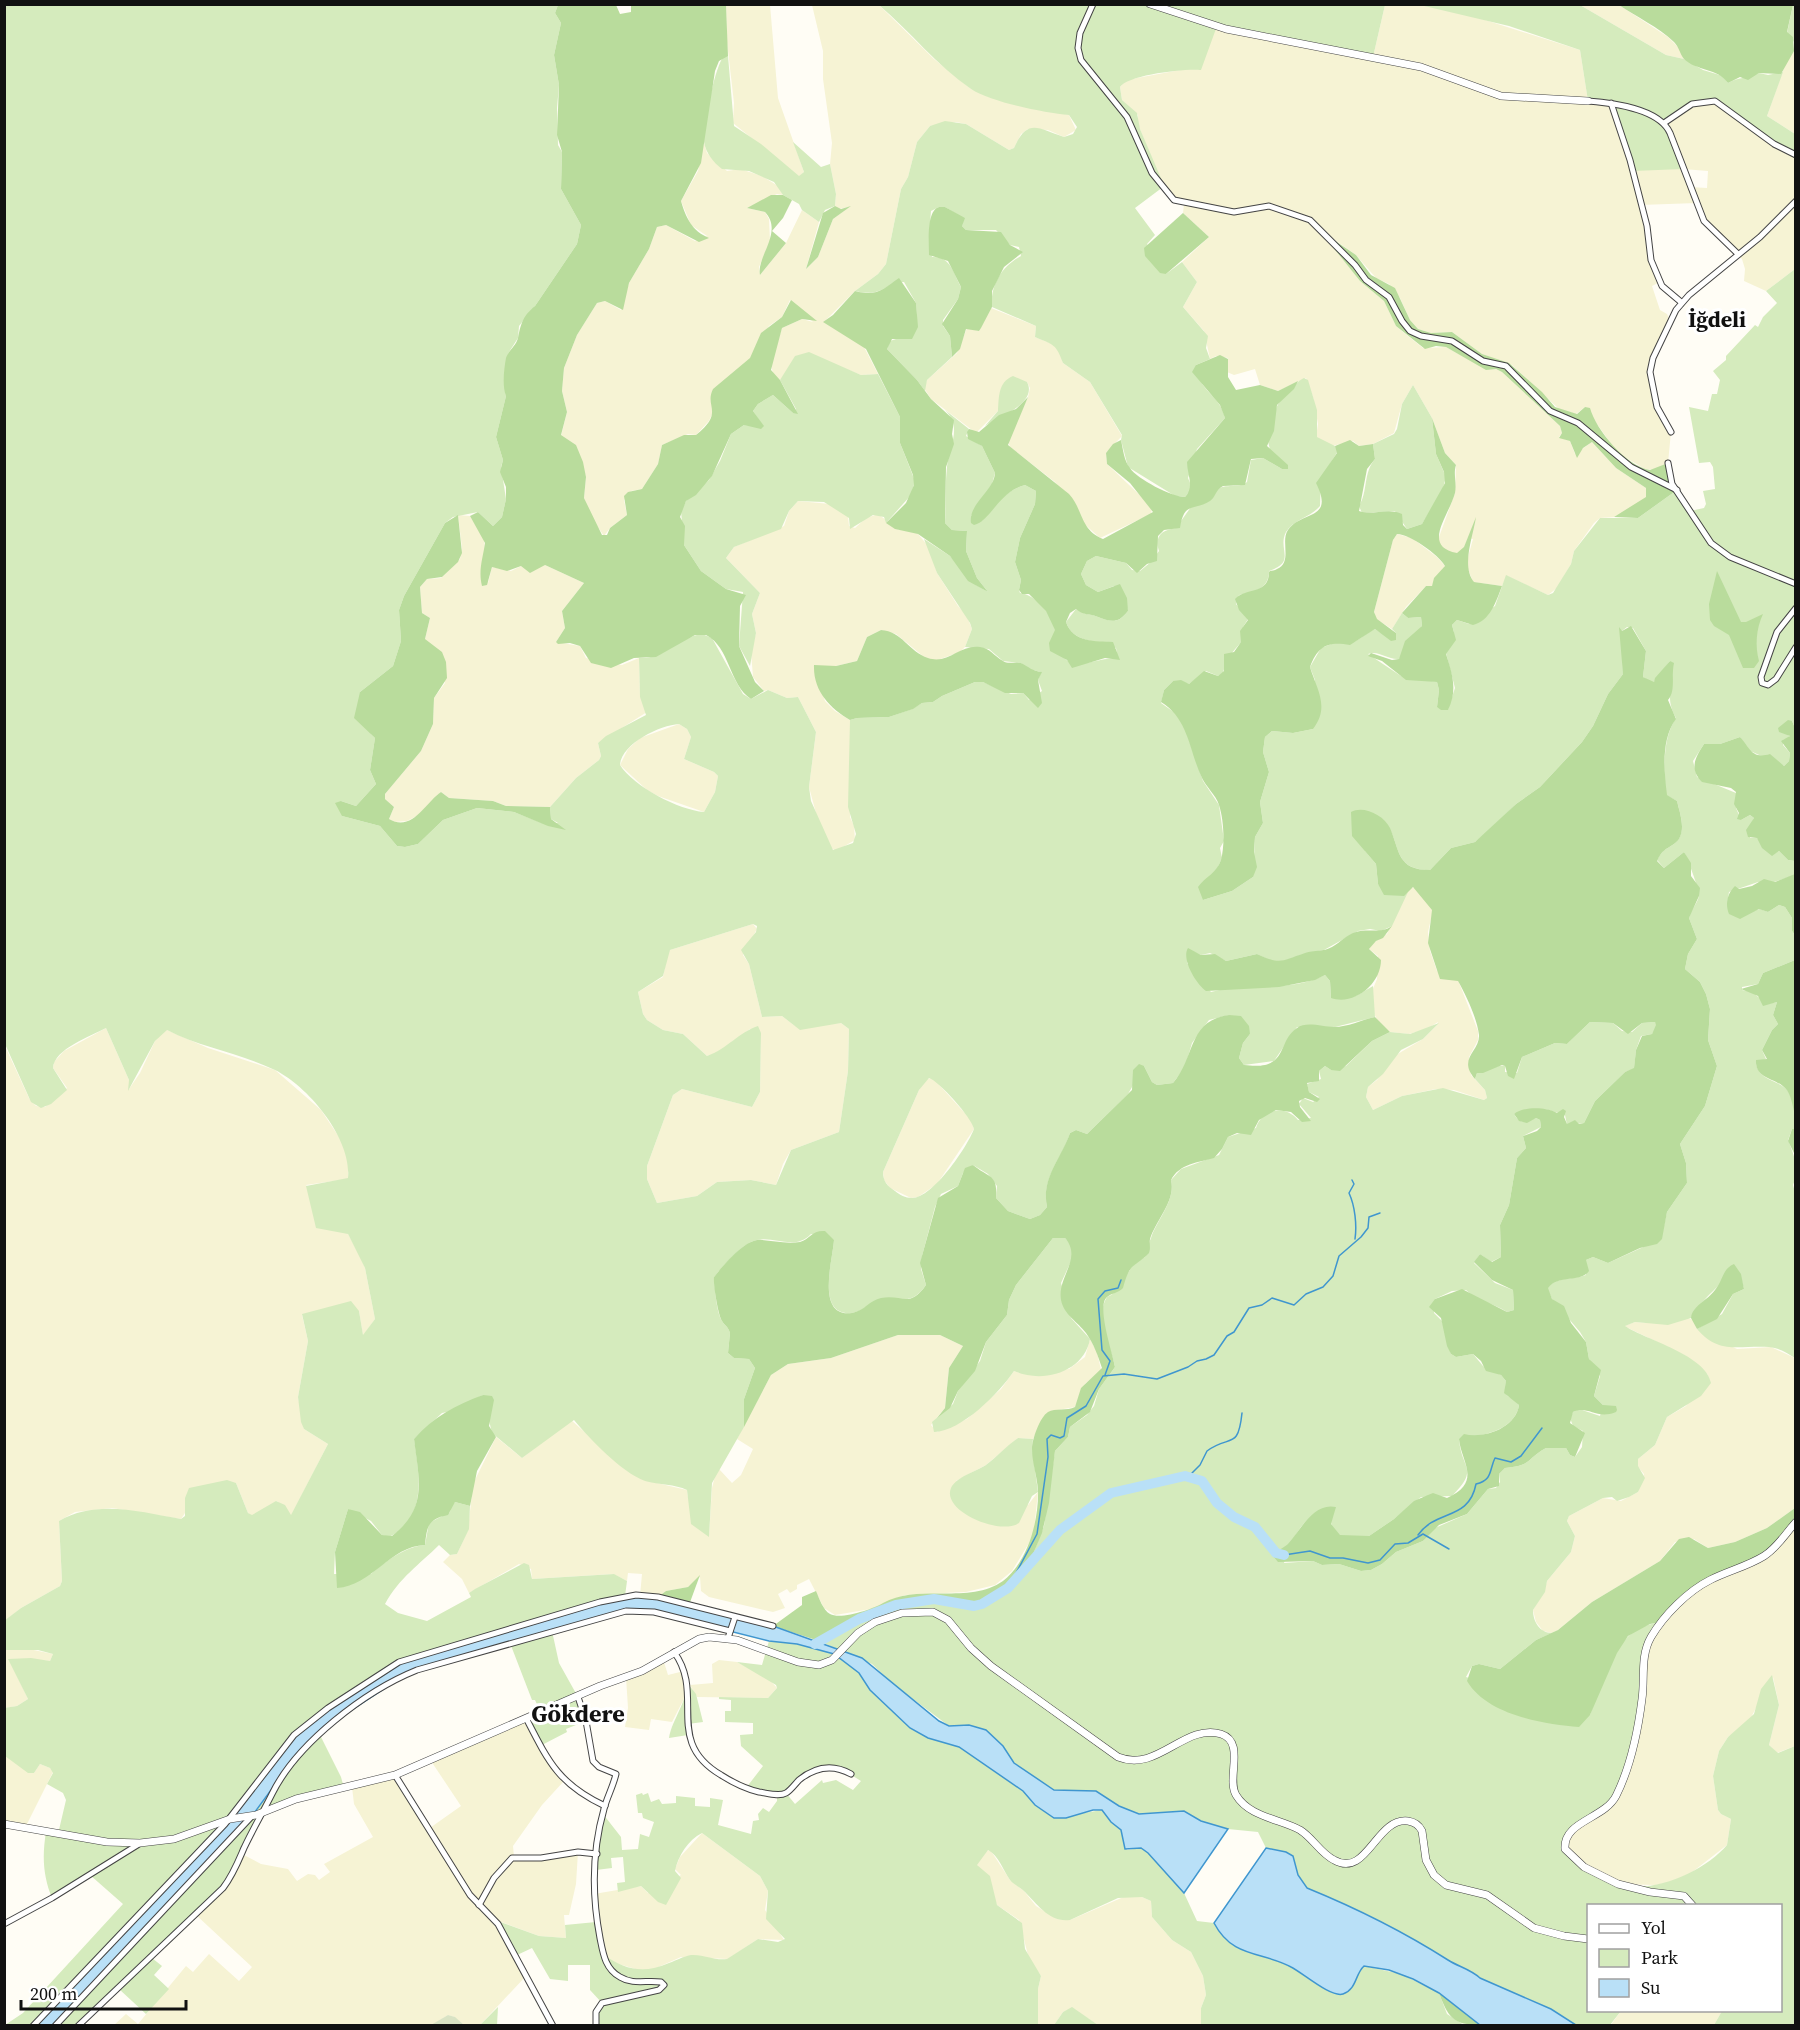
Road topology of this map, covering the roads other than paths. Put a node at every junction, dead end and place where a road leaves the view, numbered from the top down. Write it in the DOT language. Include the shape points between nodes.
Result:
graph roads {
  1 [pos="1093,4"];
  2 [pos="1150,4"];
  3 [pos="1588,101"];
  4 [pos="1611,103"];
  5 [pos="1664,123"];
  6 [pos="1796,155"];
  7 [pos="1796,201"];
  8 [pos="1738,254"];
  9 [pos="1682,302"];
  10 [pos="1671,432"];
  11 [pos="1668,463"];
  12 [pos="1677,490"];
  13 [pos="1796,584"];
  14 [pos="1796,608"];
  15 [pos="1796,647"];
  16 [pos="1796,1522"];
  17 [pos="734,1618"];
  18 [pos="773,1626"];
  19 [pos="730,1632"];
  20 [pos="674,1652"];
  21 [pos="358,1689"];
  22 [pos="579,1697"];
  23 [pos="364,1700"];
  24 [pos="527,1720"];
  25 [pos="851,1773"];
  26 [pos="395,1775"];
  27 [pos="605,1806"];
  28 [pos="265,1812"];
  29 [pos="250,1816"];
  30 [pos="232,1818"];
  31 [pos="4,1824"];
  32 [pos="140,1843"];
  33 [pos="597,1854"];
  34 [pos="1692,1904"];
  35 [pos="479,1905"];
  36 [pos="4,1924"];
  37 [pos="1587,1939"];
  38 [pos="33,2025"];
  39 [pos="55,2025"];
  40 [pos="78,2025"];
  41 [pos="553,2025"];
  42 [pos="596,2025"];
  1 -- 12 [label="street" via="1080,33 1081,60 1127,117 1152,173 1174,200 1234,212 1269,206 1310,220 1366,280 1389,297 1410,331 1452,340 1482,360 1506,366 1550,411 1578,423 1623,462"];
  2 -- 3 [label="street" via="1235,31 1421,68 1501,96"];
  3 -- 4 [label="street"];
  4 -- 5 [label="street"];
  4 -- 9 [label="street" via="1630,159 1647,226 1651,260 1662,286"];
  5 -- 6 [label="street" via="1692,104 1715,101 1774,144"];
  5 -- 8 [label="street" via="1704,221"];
  7 -- 8 [label="street"];
  8 -- 9 [label="street"];
  9 -- 10 [label="street" via="1653,358 1650,372 1657,407"];
  11 -- 12 [label="street" via="1670,479"];
  12 -- 13 [label="street" via="1704,536 1717,549"];
  14 -- 15 [label="street" via="1777,632 1762,683 1768,685 1776,679"];
  16 -- 34 [label="street" via="1764,1556 1693,1591 1657,1628 1646,1651 1640,1711 1618,1792 1605,1810 1566,1837 1565,1849 1584,1867 1632,1888 1684,1896"];
  17 -- 18 [label="street"];
  17 -- 19 [label="street"];
  17 -- 21 [label="street" via="658,1598 615,1598 412,1656"];
  19 -- 20 [label="street" via="704,1638"];
  19 -- 23 [label="street" via="654,1611 626,1611 417,1670"];
  19 -- 37 [label="street" via="798,1662 819,1665 832,1660 858,1633 875,1622 902,1613 933,1612 948,1620 991,1666 1118,1757 1146,1760 1200,1735 1224,1735 1234,1750 1233,1786 1239,1799 1258,1813 1298,1829 1334,1861 1357,1860 1390,1827 1402,1821 1415,1823 1422,1831 1430,1869 1446,1885 1487,1895 1534,1928"];
  20 -- 22 [label="street" via="642,1671"];
  20 -- 25 [label="street" via="684,1671 688,1737 714,1771 754,1791 779,1794 821,1769 835,1767"];
  21 -- 23 [label="street"];
  21 -- 30 [label="street" via="294,1736"];
  22 -- 24 [label="street"];
  22 -- 27 [label="street" via="593,1761 616,1774"];
  23 -- 28 [label="street" via="305,1746 280,1779"];
  24 -- 26 [label="street"];
  24 -- 27 [label="street" via="562,1780"];
  26 -- 28 [label="street" via="296,1799"];
  26 -- 35 [label="street" via="427,1831"];
  27 -- 33 [label="street"];
  28 -- 29 [label="street"];
  28 -- 40 [label="street" via="223,1888"];
  29 -- 30 [label="street"];
  29 -- 39 [label="street"];
  30 -- 32 [label="street" via="184,1836"];
  30 -- 38 [label="street"];
  31 -- 32 [label="street" via="82,1840"];
  32 -- 36 [label="street"];
  33 -- 35 [label="street" via="512,1858 494,1878"];
  33 -- 42 [label="street" via="594,1905 606,1962 612,1972 627,1981 658,1981 664,1985 659,1990 602,2003 596,2012"];
  35 -- 41 [label="street" via="498,1924"];
}
